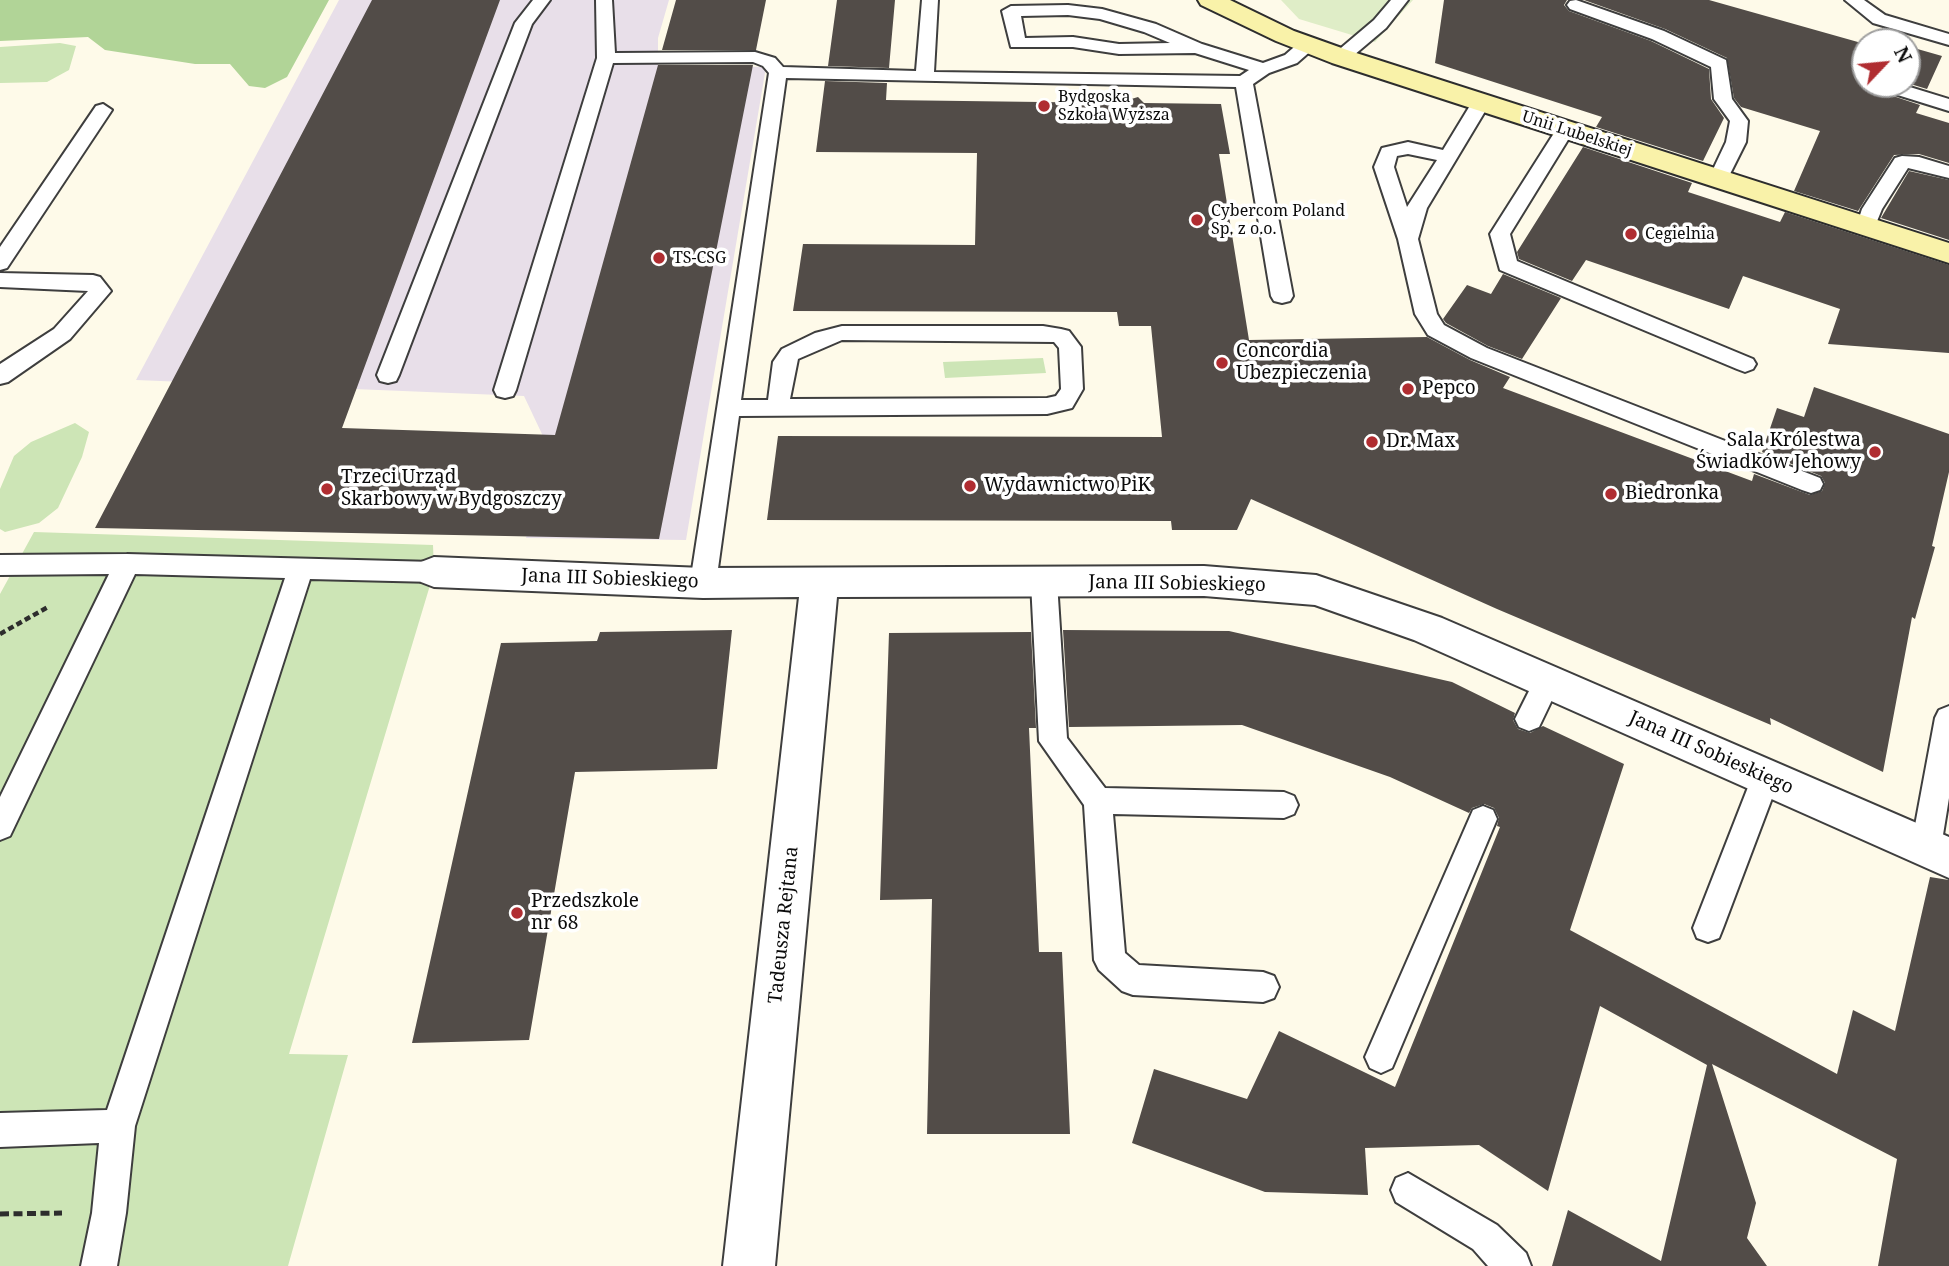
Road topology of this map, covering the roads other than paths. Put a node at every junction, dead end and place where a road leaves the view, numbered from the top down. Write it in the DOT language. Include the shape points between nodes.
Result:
graph roads {
  1 [pos="542,0"];
  2 [pos="604,0"];
  3 [pos="930,0"];
  4 [pos="1210,0"];
  5 [pos="1400,0"];
  6 [pos="1853,0"];
  7 [pos="1576,5"];
  8 [pos="1949,40"];
  9 [pos="1307,45"];
  10 [pos="1196,48"];
  11 [pos="1341,57"];
  12 [pos="606,58"];
  13 [pos="1263,69"];
  14 [pos="778,72"];
  15 [pos="925,77"];
  16 [pos="1244,82"];
  17 [pos="1921,96"];
  18 [pos="1481,103"];
  19 [pos="1949,105"];
  20 [pos="103,110"];
  21 [pos="1565,130"];
  22 [pos="1449,157"];
  23 [pos="1949,172"];
  24 [pos="1718,180"];
  25 [pos="1866,227"];
  26 [pos="1408,239"];
  27 [pos="1949,253"];
  28 [pos="0,263"];
  29 [pos="0,280"];
  30 [pos="1282,296"];
  31 [pos="1745,364"];
  32 [pos="388,375"];
  33 [pos="0,376"];
  34 [pos="505,390"];
  35 [pos="778,407"];
  36 [pos="727,408"];
  37 [pos="1811,484"];
  38 [pos="127,564"];
  39 [pos="0,565"];
  40 [pos="301,568"];
  41 [pos="434,572"];
  42 [pos="1044,582"];
  43 [pos="703,583"];
  44 [pos="819,584"];
  45 [pos="1548,681"];
  46 [pos="1949,718"];
  47 [pos="1529,719"];
  48 [pos="1766,777"];
  49 [pos="1098,801"];
  50 [pos="1284,805"];
  51 [pos="1483,820"];
  52 [pos="0,827"];
  53 [pos="1937,852"];
  54 [pos="1708,928"];
  55 [pos="1263,987"];
  56 [pos="1381,1057"];
  57 [pos="118,1126"];
  58 [pos="0,1130"];
  59 [pos="1408,1190"];
  60 [pos="99,1266"];
  61 [pos="749,1266"];
  62 [pos="1513,1266"];
  1 -- 32 [label="lane" via="524,23"];
  2 -- 12 [label="lane"];
  3 -- 15 [label="lane"];
  4 -- 9 [label="street, Unii Lubelskiej"];
  5 -- 11 [label="lane"];
  6 -- 8 [label="lane" via="1879,19"];
  7 -- 24 [label="lane" via="1720,64 1723,99 1739,121 1736,142"];
  9 -- 11 [label="street, Unii Lubelskiej"];
  9 -- 13 [label="lane" via="1292,59"];
  10 -- 10 [label="lane" via="1102,14 1011,11 1017,43"];
  10 -- 13 [label="lane"];
  11 -- 18 [label="street, Unii Lubelskiej"];
  12 -- 14 [label="lane" via="754,57 769,62"];
  12 -- 34 [label="lane"];
  13 -- 16 [label="lane"];
  14 -- 15 [label="lane"];
  14 -- 36 [label="lane"];
  15 -- 16 [label="lane"];
  16 -- 30 [label="lane"];
  17 -- 19 [label="lane"];
  18 -- 21 [label="street, Unii Lubelskiej"];
  18 -- 22 [label="lane"];
  20 -- 28 [label="lane"];
  21 -- 24 [label="street, Unii Lubelskiej"];
  21 -- 31 [label="lane" via="1500,234 1507,265"];
  22 -- 26 [label="lane" via="1417,208"];
  22 -- 26 [label="lane" via="1408,148 1390,152 1384,167"];
  23 -- 25 [label="lane" via="1902,162"];
  24 -- 25 [label="street, Unii Lubelskiej"];
  25 -- 27 [label="street, Unii Lubelskiej"];
  26 -- 37 [label="lane" via="1426,314 1436,330 1479,353"];
  29 -- 33 [label="lane" via="93,282 100,291 62,334"];
  35 -- 35 [label="lane" via="1047,406 1065,402 1072,390 1070,347 1061,336 1044,332 842,333 790,354 784,362"];
  35 -- 36 [label="lane"];
  36 -- 43 [label="lane"];
  38 -- 39 [label="lane"];
  38 -- 40 [label="lane"];
  38 -- 52 [label="lane"];
  40 -- 41 [label="lane"];
  40 -- 57 [label="lane"];
  41 -- 43 [label="street, Jana III Sobieskiego"];
  42 -- 44 [label="street, Jana III Sobieskiego"];
  42 -- 45 [label="street, Jana III Sobieskiego" via="1204,581 1316,590 1428,629"];
  42 -- 49 [label="lane" via="1053,741"];
  43 -- 44 [label="street, Jana III Sobieskiego"];
  44 -- 61 [label="street, Tadeusza Rejtana"];
  45 -- 47 [label="lane"];
  45 -- 48 [label="street, Jana III Sobieskiego"];
  46 -- 53 [label="lane"];
  48 -- 53 [label="street, Jana III Sobieskiego"];
  48 -- 54 [label="lane"];
  49 -- 50 [label="lane"];
  49 -- 55 [label="lane" via="1110,960 1133,980"];
  51 -- 56 [label="lane"];
  57 -- 58 [label="lane"];
  57 -- 60 [label="lane" via="110,1213"];
  59 -- 62 [label="lane" via="1485,1237"];
}
